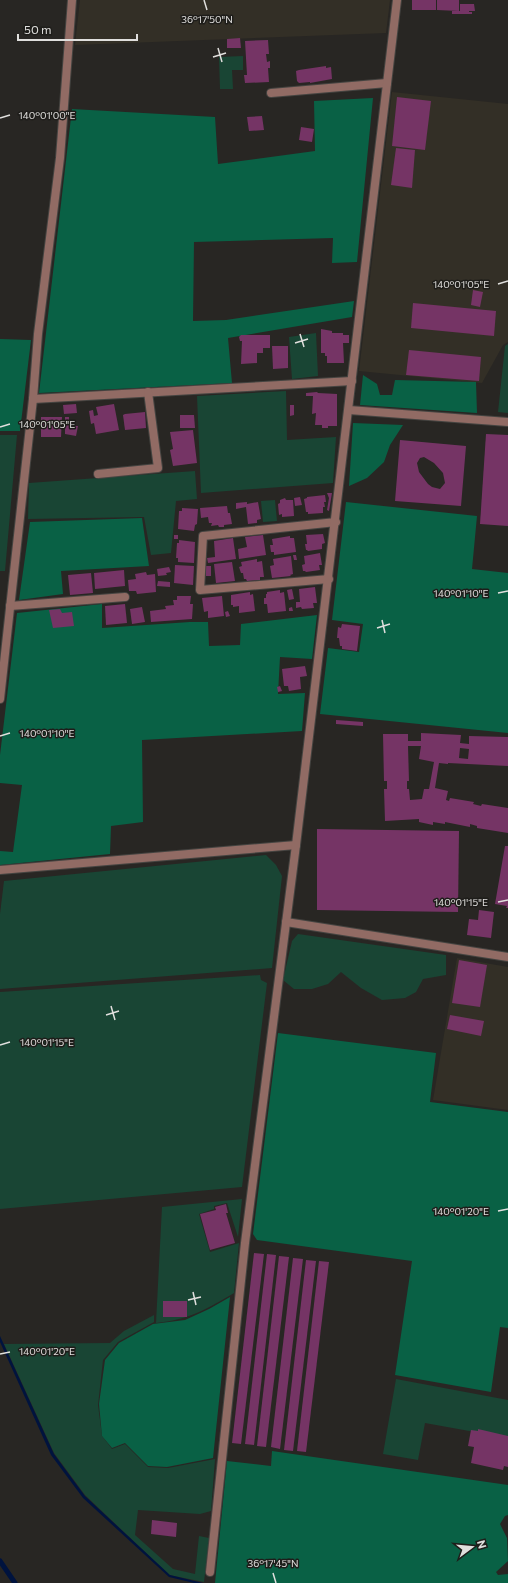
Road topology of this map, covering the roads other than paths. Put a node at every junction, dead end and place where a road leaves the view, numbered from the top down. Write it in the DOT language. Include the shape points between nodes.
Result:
graph roads {
  1 [pos="72,0"];
  2 [pos="397,0"];
  3 [pos="387,83"];
  4 [pos="271,93"];
  5 [pos="352,382"];
  6 [pos="148,392"];
  7 [pos="33,399"];
  8 [pos="349,410"];
  9 [pos="508,422"];
  10 [pos="98,474"];
  11 [pos="336,522"];
  12 [pos="329,579"];
  13 [pos="125,597"];
  14 [pos="10,606"];
  15 [pos="0,699"];
  16 [pos="296,845"];
  17 [pos="0,870"];
  18 [pos="286,922"];
  19 [pos="508,957"];
  20 [pos="210,1572"];
  1 -- 7 [label="street" via="60,158 38,334"];
  2 -- 3 [label="street"];
  3 -- 4 [label="street"];
  3 -- 5 [label="street"];
  5 -- 6 [label="street"];
  5 -- 8 [label="street"];
  6 -- 7 [label="street"];
  6 -- 10 [label="street" via="158,468"];
  7 -- 14 [label="street"];
  8 -- 9 [label="street"];
  8 -- 11 [label="street"];
  11 -- 12 [label="street"];
  11 -- 12 [label="street" via="203,536 200,590"];
  12 -- 16 [label="street"];
  13 -- 14 [label="street"];
  14 -- 15 [label="street"];
  16 -- 17 [label="street"];
  16 -- 18 [label="street"];
  18 -- 19 [label="street"];
  18 -- 20 [label="street" via="245,1243"];
}
